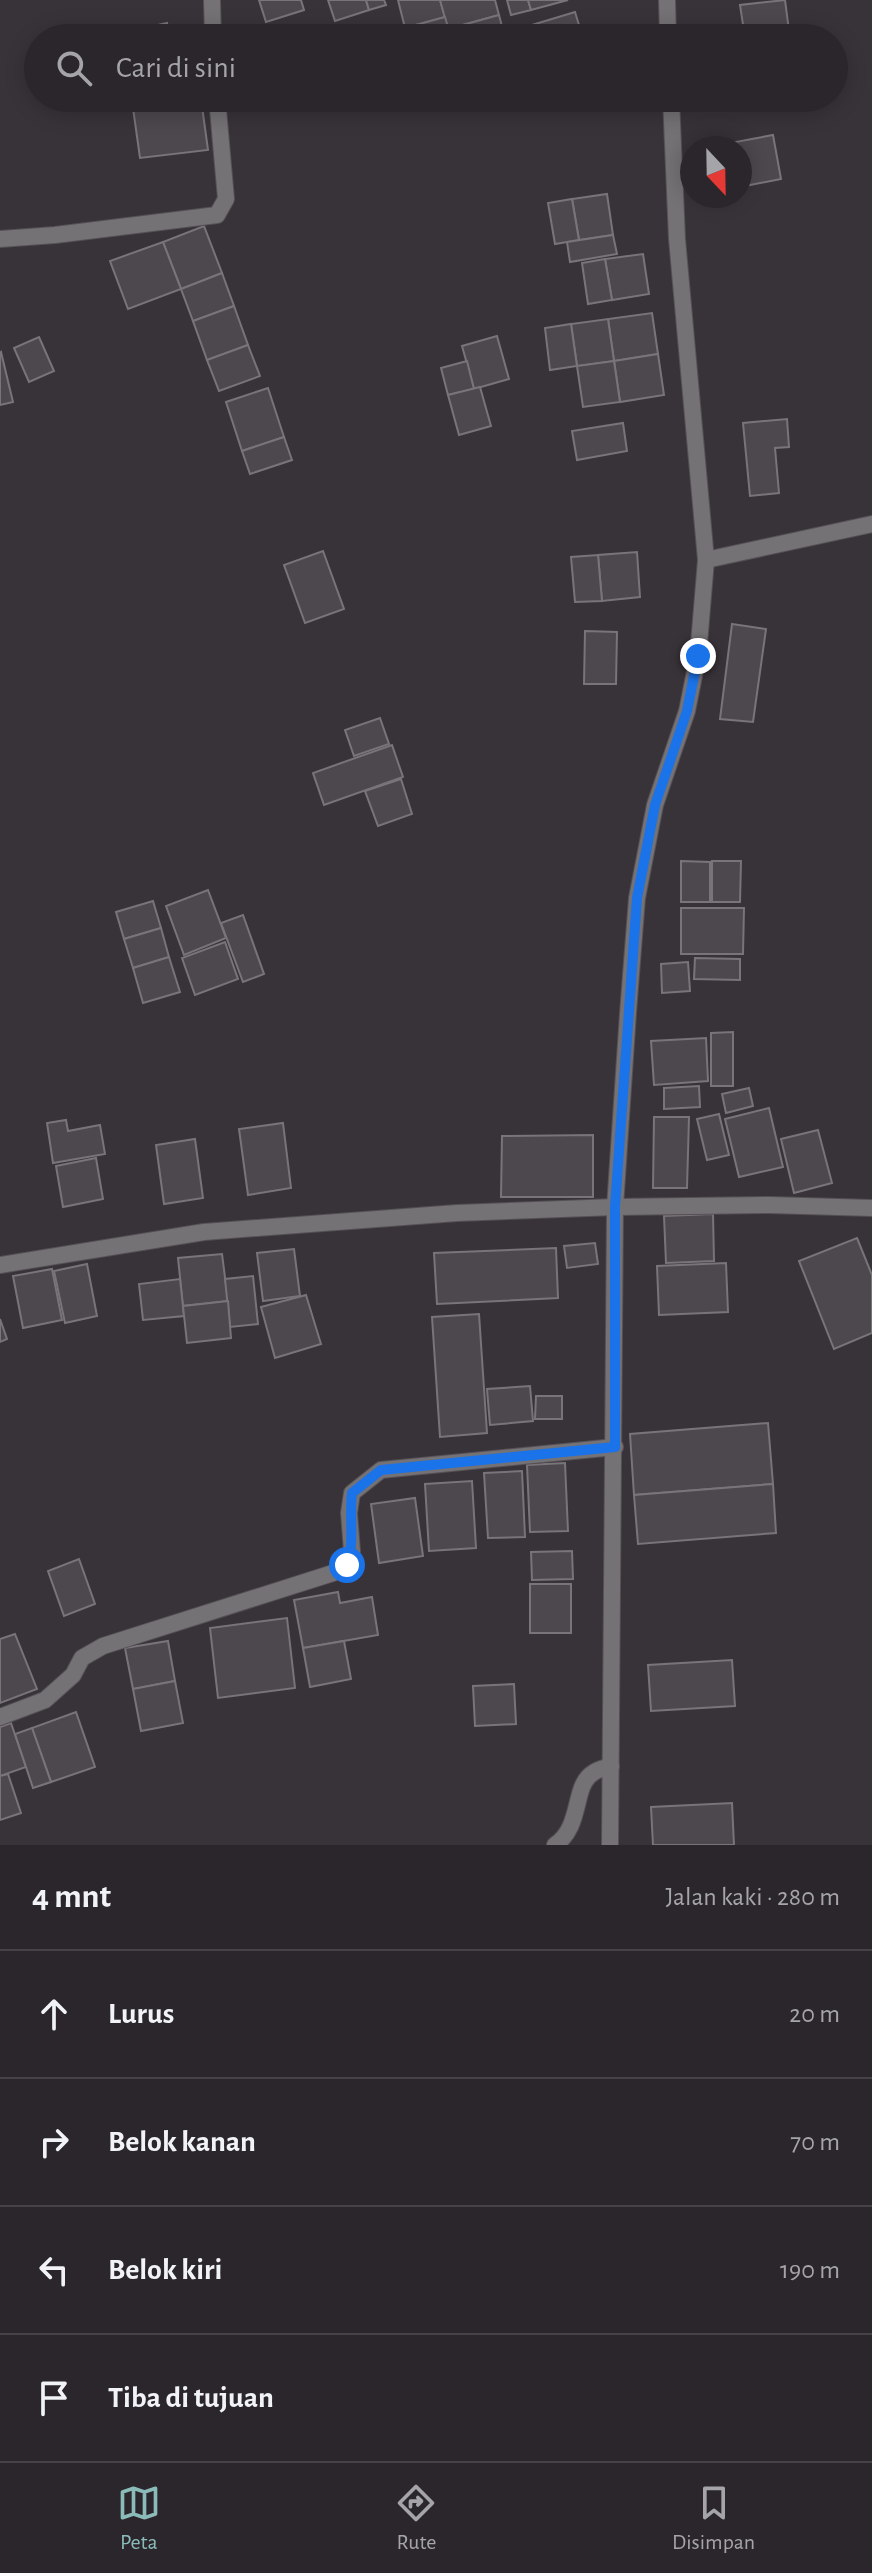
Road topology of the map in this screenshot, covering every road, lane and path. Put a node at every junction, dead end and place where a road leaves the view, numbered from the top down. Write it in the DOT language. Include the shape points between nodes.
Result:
graph roads {
  1 [pos="212,0"];
  2 [pos="667,0"];
  3 [pos="213,24"];
  4 [pos="668,24"];
  5 [pos="218,112"];
  6 [pos="672,112"];
  7 [pos="0,239"];
  8 [pos="872,524"];
  9 [pos="706,560"];
  10 [pos="615,1207"];
  11 [pos="872,1208"];
  12 [pos="0,1265"];
  13 [pos="615,1447"];
  14 [pos="0,1717"];
  15 [pos="611,1766"];
  16 [pos="555,1845"];
  17 [pos="610,1845"];
  1 -- 3 [label="street"];
  2 -- 4 [label="street"];
  5 -- 7 [label="street" via="226,199 217,215"];
  6 -- 9 [label="street" via="677,239"];
  8 -- 9 [label="street"];
  9 -- 10 [label="street" via="690,697 655,805 637,898"];
  10 -- 11 [label="street"];
  10 -- 12 [label="street" via="204,1232"];
  10 -- 13 [label="street"];
  13 -- 14 [label="street" via="381,1470 352,1493 352,1551 347,1565 103,1646 82,1658 73,1675 45,1700"];
  13 -- 15 [label="street"];
  15 -- 16 [label="street" via="591,1773 580,1790 569,1830"];
  15 -- 17 [label="street"];
}
